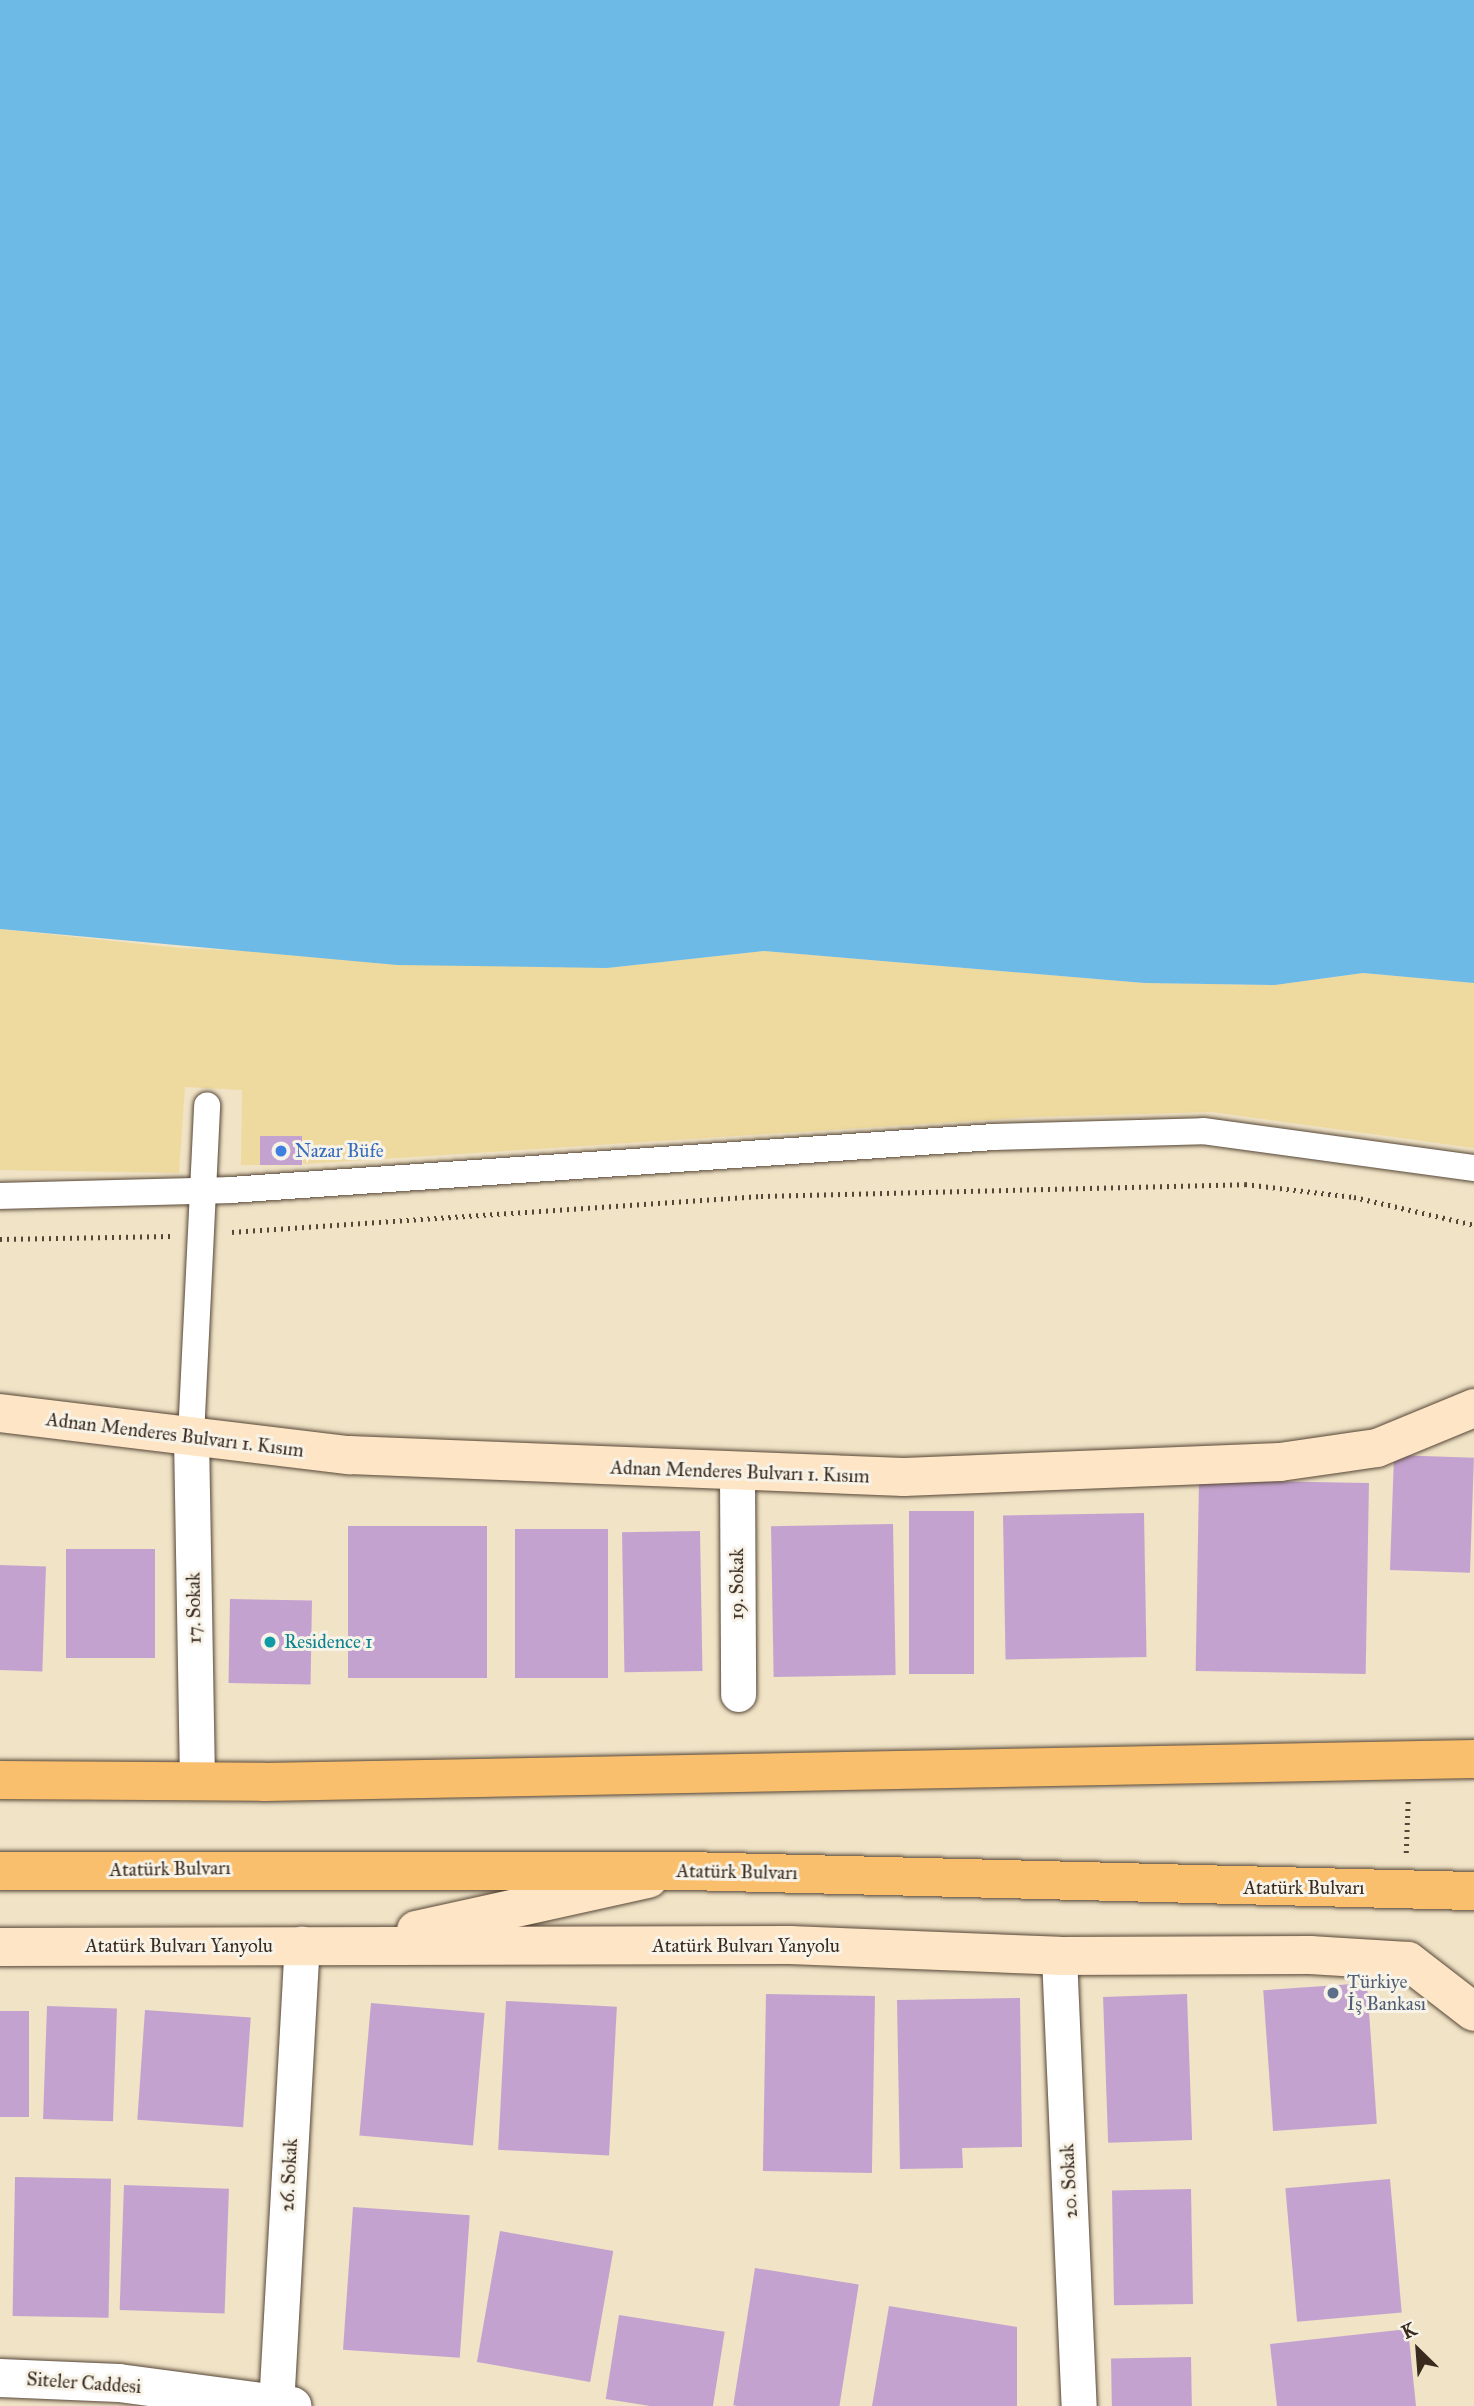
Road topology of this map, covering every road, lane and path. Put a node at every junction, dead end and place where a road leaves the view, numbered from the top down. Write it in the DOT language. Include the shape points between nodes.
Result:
graph roads {
  1 [pos="207,1105"];
  2 [pos="1474,1168"];
  3 [pos="203,1190"];
  4 [pos="0,1195"];
  5 [pos="1474,1225"];
  6 [pos="199,1234"];
  7 [pos="0,1239"];
  8 [pos="1474,1408"];
  9 [pos="0,1413"];
  10 [pos="191,1436"];
  11 [pos="737,1473"];
  12 [pos="738,1694"];
  13 [pos="1474,1759"];
  14 [pos="0,1780"];
  15 [pos="197,1780"];
  16 [pos="0,1871"];
  17 [pos="687,1871"];
  18 [pos="1474,1891"];
  19 [pos="302,1944"];
  20 [pos="349,1945"];
  21 [pos="0,1947"];
  22 [pos="1059,1956"];
  23 [pos="1474,2012"];
  24 [pos="0,2378"];
  25 [pos="282,2405"];
  26 [pos="1079,2406"];
  1 -- 3 [label="street"];
  2 -- 3 [label="street" via="1203,1131 993,1137"];
  3 -- 4 [label="street"];
  3 -- 6 [label="street"];
  5 -- 6 [label="path" via="1354,1197 1245,1184 761,1196"];
  6 -- 7 [label="path"];
  6 -- 10 [label="street"];
  8 -- 11 [label="main road, Adnan Menderes Bulvarı 1. Kısım" via="1377,1448 1280,1462 904,1477"];
  9 -- 10 [label="main road, Adnan Menderes Bulvarı 1. Kısım"];
  10 -- 11 [label="main road, Adnan Menderes Bulvarı 1. Kısım" via="348,1455"];
  10 -- 15 [label="street, 17. Sokak"];
  11 -- 12 [label="street, 19. Sokak"];
  13 -- 15 [label="highway"];
  14 -- 15 [label="highway"];
  16 -- 17 [label="highway, Atatürk Bulvarı"];
  17 -- 18 [label="highway, Atatürk Bulvarı"];
  17 -- 20 [label="main road"];
  19 -- 20 [label="main road, Atatürk Bulvarı Yanyolu"];
  19 -- 21 [label="main road, Atatürk Bulvarı Yanyolu"];
  19 -- 25 [label="street, 26. Sokak"];
  20 -- 22 [label="main road, Atatürk Bulvarı Yanyolu" via="939,1947"];
  22 -- 23 [label="main road, Atatürk Bulvarı Yanyolu" via="1310,1955 1408,1961"];
  22 -- 26 [label="street, 20. Sokak"];
  24 -- 25 [label="street, Siteler Caddesi" via="118,2383"];
}
